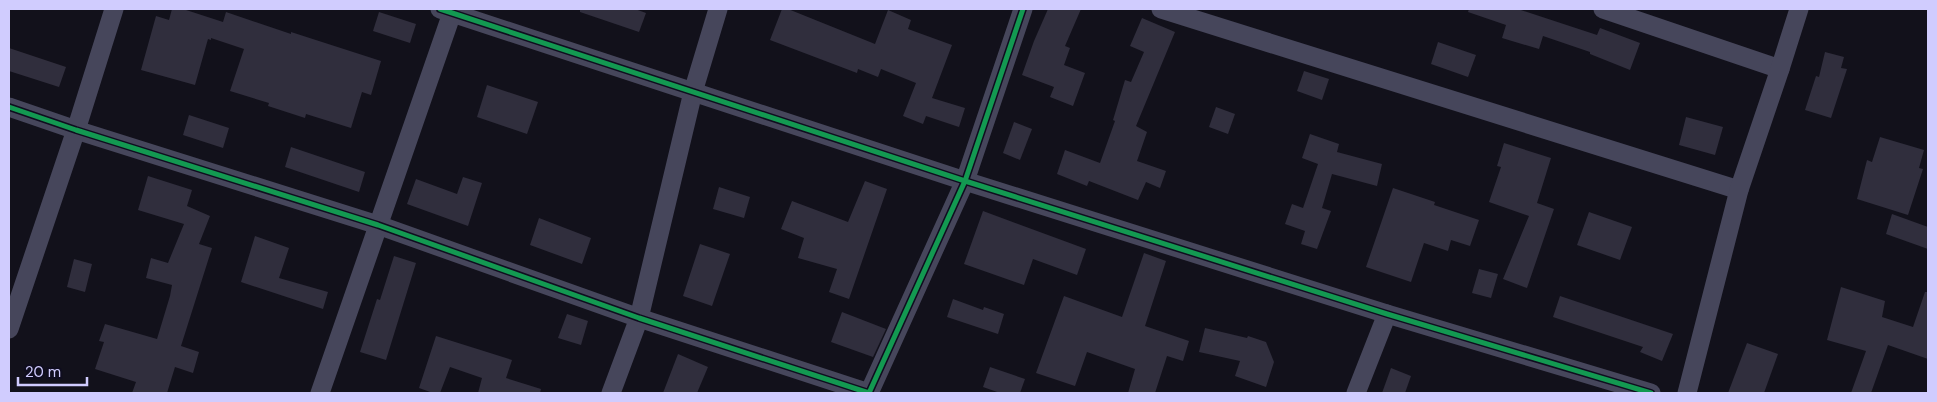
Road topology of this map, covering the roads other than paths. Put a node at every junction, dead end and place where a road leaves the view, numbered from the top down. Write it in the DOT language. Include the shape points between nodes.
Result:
graph roads {
  1 [pos="114,9"];
  2 [pos="718,9"];
  3 [pos="1023,9"];
  4 [pos="1161,9"];
  5 [pos="1603,9"];
  6 [pos="1799,9"];
  7 [pos="446,11"];
  8 [pos="1780,69"];
  9 [pos="693,92"];
  10 [pos="9,107"];
  11 [pos="76,130"];
  12 [pos="965,181"];
  13 [pos="1738,190"];
  14 [pos="378,225"];
  15 [pos="1387,314"];
  16 [pos="639,318"];
  17 [pos="9,329"];
  18 [pos="320,393"];
  19 [pos="611,393"];
  20 [pos="1356,393"];
  21 [pos="1651,393"];
  22 [pos="1687,393"];
  1 -- 11 [label="street"];
  2 -- 9 [label="street"];
  3 -- 12 [label="street"];
  4 -- 13 [label="street"];
  5 -- 8 [label="street"];
  6 -- 8 [label="street"];
  7 -- 9 [label="street"];
  7 -- 14 [label="street"];
  8 -- 13 [label="street"];
  9 -- 12 [label="street"];
  9 -- 16 [label="street"];
  10 -- 11 [label="street"];
  11 -- 14 [label="street"];
  11 -- 17 [label="street"];
  12 -- 15 [label="street"];
  12 -- 16 [label="street" via="869,393"];
  13 -- 22 [label="street"];
  14 -- 16 [label="street"];
  14 -- 18 [label="street"];
  15 -- 20 [label="street"];
  15 -- 21 [label="street"];
  16 -- 19 [label="street"];
}
